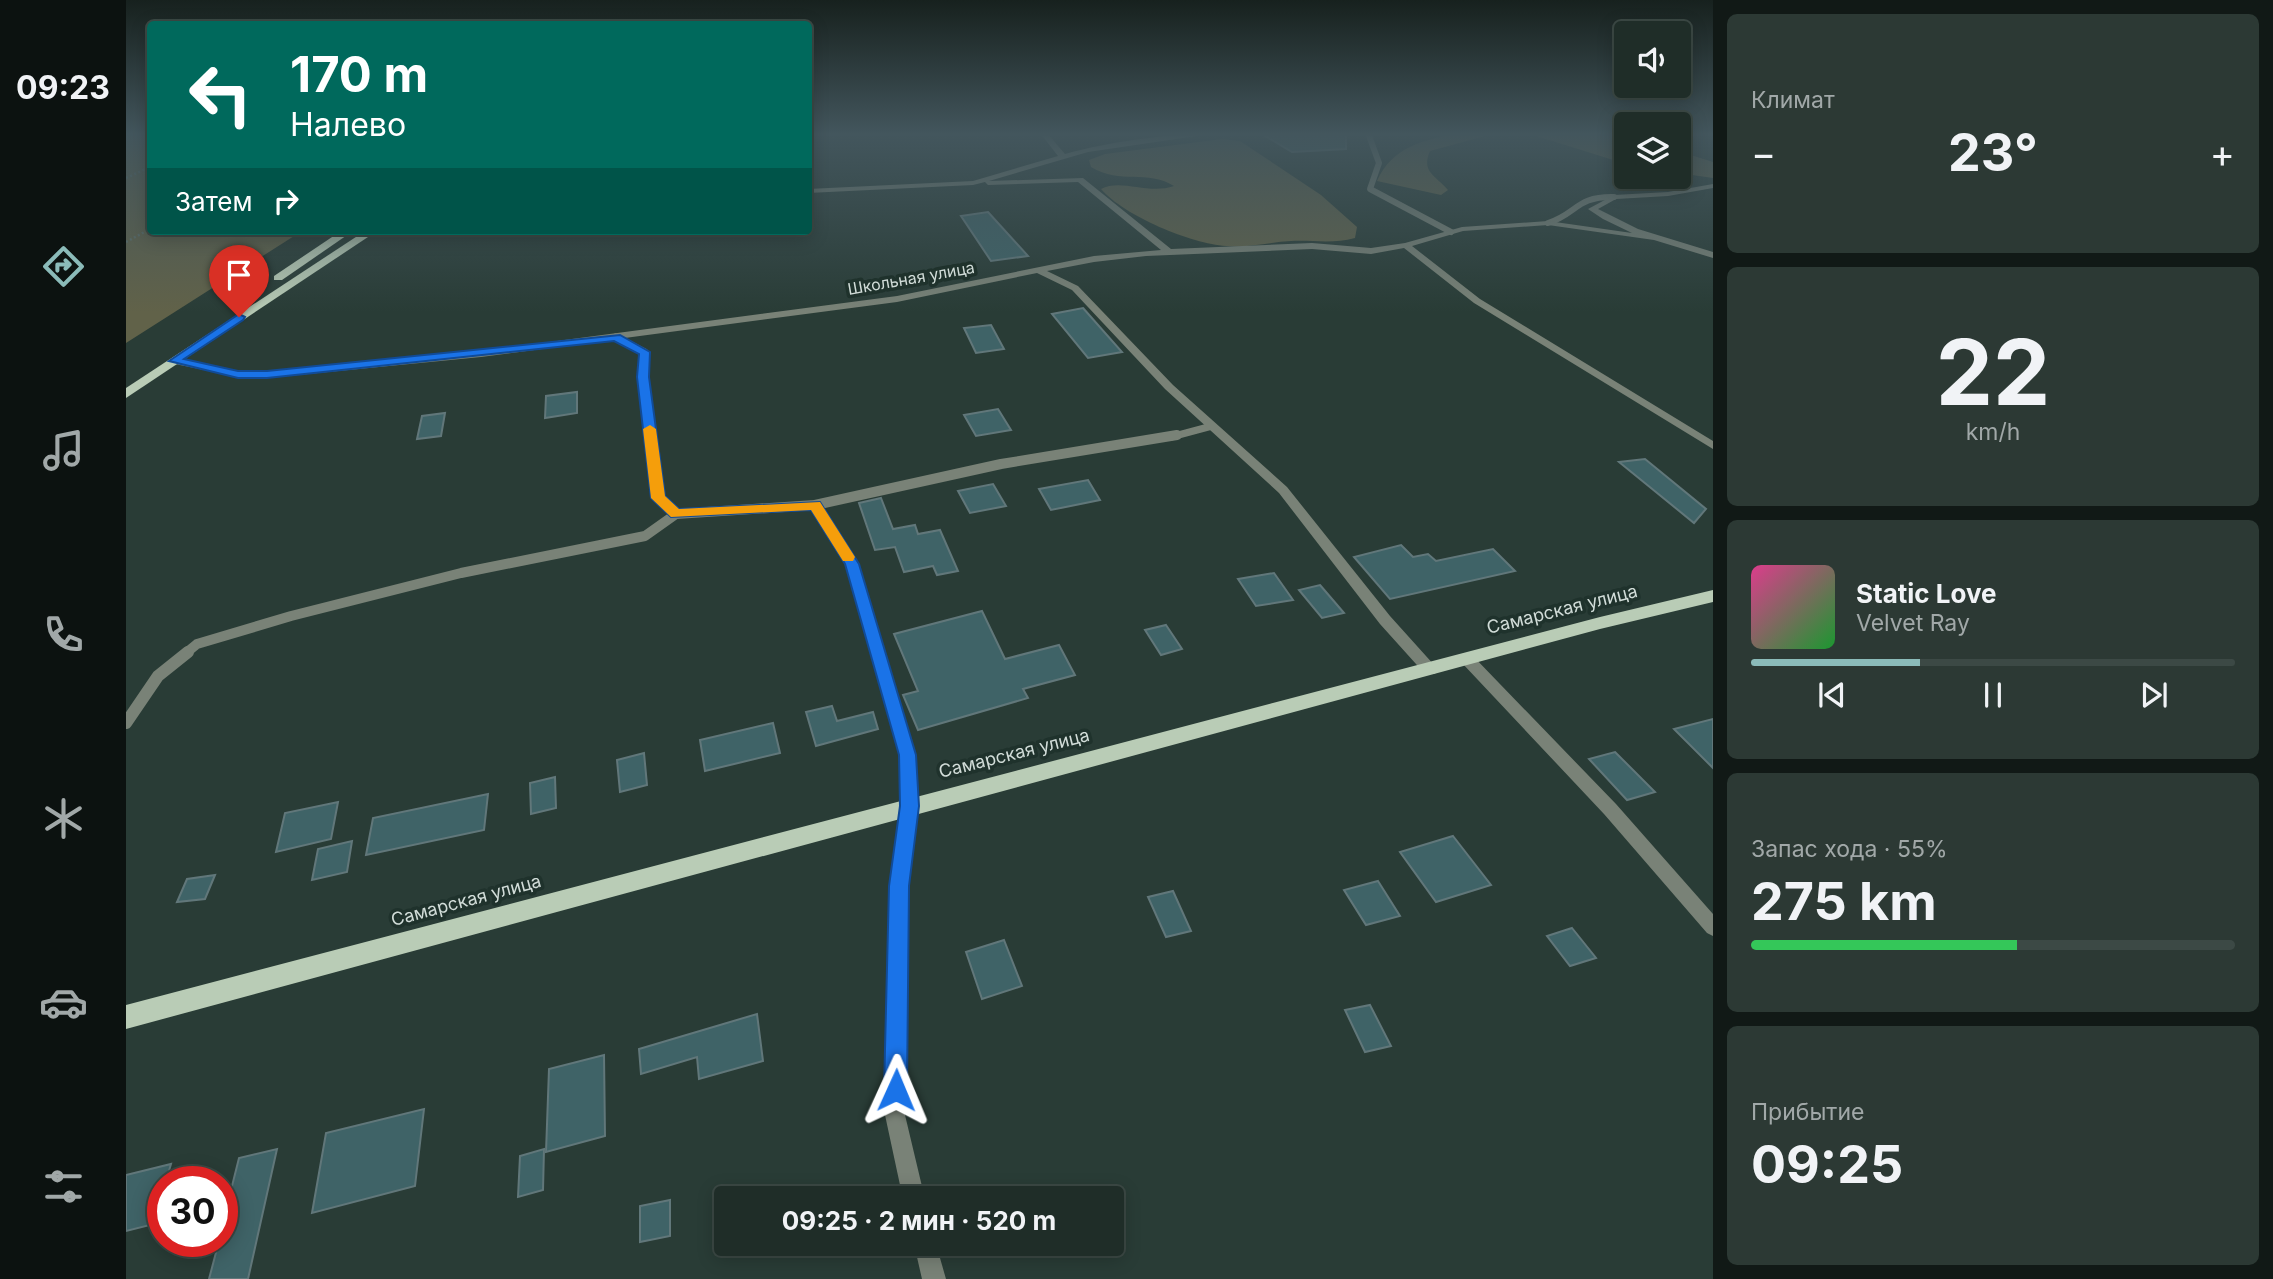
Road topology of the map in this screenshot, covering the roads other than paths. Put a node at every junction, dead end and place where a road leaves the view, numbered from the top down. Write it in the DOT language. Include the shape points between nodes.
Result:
graph roads {
  1 [pos="1096,193"];
  2 [pos="1377,193"];
  3 [pos="1675,193"];
  4 [pos="1614,197"];
  5 [pos="1548,222"];
  6 [pos="1451,232"];
  7 [pos="342,235"];
  8 [pos="366,235"];
  9 [pos="1652,238"];
  10 [pos="1406,245"];
  11 [pos="1169,252"];
  12 [pos="1713,255"];
  13 [pos="1038,271"];
  14 [pos="616,337"];
  15 [pos="174,361"];
  16 [pos="126,379"];
  17 [pos="126,394"];
  18 [pos="1212,426"];
  19 [pos="1713,446"];
  20 [pos="815,505"];
  21 [pos="676,514"];
  22 [pos="1713,596"];
  23 [pos="1467,659"];
  24 [pos="1430,670"];
  25 [pos="126,723"];
  26 [pos="909,806"];
  27 [pos="1713,926"];
  28 [pos="126,1017"];
  29 [pos="911,1186"];
  30 [pos="928,1256"];
  31 [pos="934,1279"];
  1 -- 11 [label="street"];
  2 -- 6 [label="lane"];
  3 -- 4 [label="street"];
  4 -- 5 [label="lane" via="1584,200 1570,206 1565,218"];
  4 -- 9 [label="street" via="1591,209 1610,222"];
  5 -- 6 [label="street, Школьная улица"];
  5 -- 9 [label="street, Школьная улица"];
  6 -- 10 [label="street, Школьная улица"];
  7 -- 16 [label="main road"];
  8 -- 15 [label="main road"];
  9 -- 12 [label="street"];
  10 -- 11 [label="street, Школьная улица" via="1371,251 1312,246"];
  10 -- 19 [label="street" via="1477,301"];
  11 -- 13 [label="street, Школьная улица"];
  13 -- 14 [label="street, Школьная улица" via="897,299"];
  13 -- 18 [label="street" via="1075,288"];
  14 -- 15 [label="street, Школьная улица" via="267,375"];
  14 -- 21 [label="lane" via="645,352 643,377 658,498"];
  15 -- 17 [label="main road"];
  18 -- 20 [label="lane" via="1156,441 1002,464"];
  18 -- 24 [label="street" via="1283,490"];
  20 -- 21 [label="lane"];
  20 -- 26 [label="lane" via="852,564 908,755"];
  21 -- 25 [label="lane" via="645,536 461,573 197,644 158,676"];
  22 -- 23 [label="main road, Самарская улица"];
  23 -- 24 [label="main road, Самарская улица"];
  23 -- 27 [label="street" via="1610,809"];
  24 -- 26 [label="main road, Самарская улица"];
  26 -- 28 [label="main road, Самарская улица"];
  26 -- 29 [label="street" via="899,886 895,1115"];
  30 -- 31 [label="street"];
}
